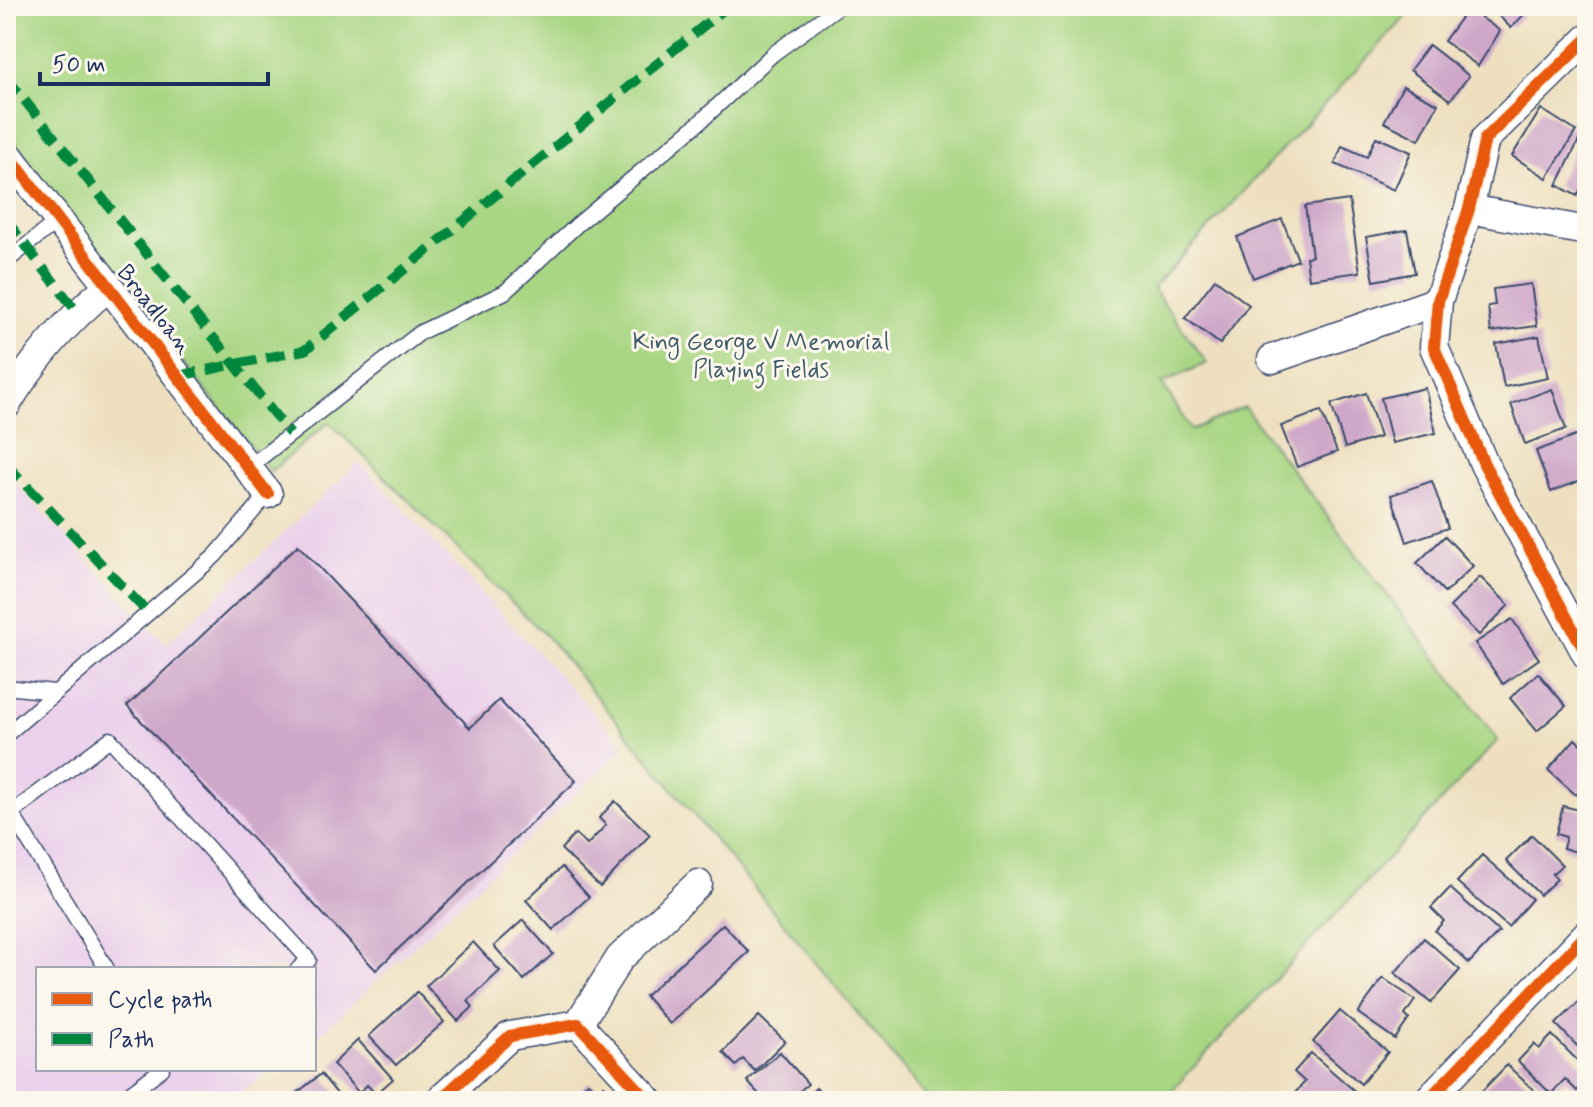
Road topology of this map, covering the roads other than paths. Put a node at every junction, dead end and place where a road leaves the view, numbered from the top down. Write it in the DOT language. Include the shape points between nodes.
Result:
graph roads {
  1 [pos="839,6"];
  2 [pos="1587,39"];
  3 [pos="6,152"];
  4 [pos="1469,209"];
  5 [pos="57,221"];
  6 [pos="1587,231"];
  7 [pos="6,262"];
  8 [pos="108,287"];
  9 [pos="1438,301"];
  10 [pos="1272,359"];
  11 [pos="6,405"];
  12 [pos="249,467"];
  13 [pos="268,494"];
  14 [pos="1587,655"];
  15 [pos="6,687"];
  16 [pos="54,692"];
  17 [pos="6,735"];
  18 [pos="8,812"];
  19 [pos="698,884"];
  20 [pos="1587,934"];
  21 [pos="106,967"];
  22 [pos="300,967"];
  23 [pos="578,1024"];
  24 [pos="159,1071"];
  25 [pos="119,1101"];
  26 [pos="439,1101"];
  27 [pos="649,1101"];
  28 [pos="1427,1101"];
  1 -- 12 [label="lane" via="773,54 505,292 421,332"];
  2 -- 4 [label="street" via="1485,139"];
  3 -- 5 [label="street, Broadloan"];
  4 -- 6 [label="street"];
  4 -- 9 [label="street"];
  5 -- 7 [label="lane"];
  5 -- 8 [label="street, Broadloan"];
  8 -- 11 [label="street" via="77,312"];
  8 -- 12 [label="street, Broadloan"];
  9 -- 10 [label="street"];
  9 -- 14 [label="street" via="1434,347 1484,464"];
  12 -- 13 [label="street, Broadloan"];
  13 -- 16 [label="lane" via="215,556"];
  15 -- 16 [label="lane"];
  16 -- 17 [label="lane"];
  18 -- 21 [label="lane"];
  18 -- 22 [label="lane" via="110,739 309,960"];
  19 -- 23 [label="street" via="620,958"];
  20 -- 28 [label="street"];
  23 -- 26 [label="street" via="510,1036"];
  23 -- 27 [label="street"];
  24 -- 25 [label="lane"];
}
